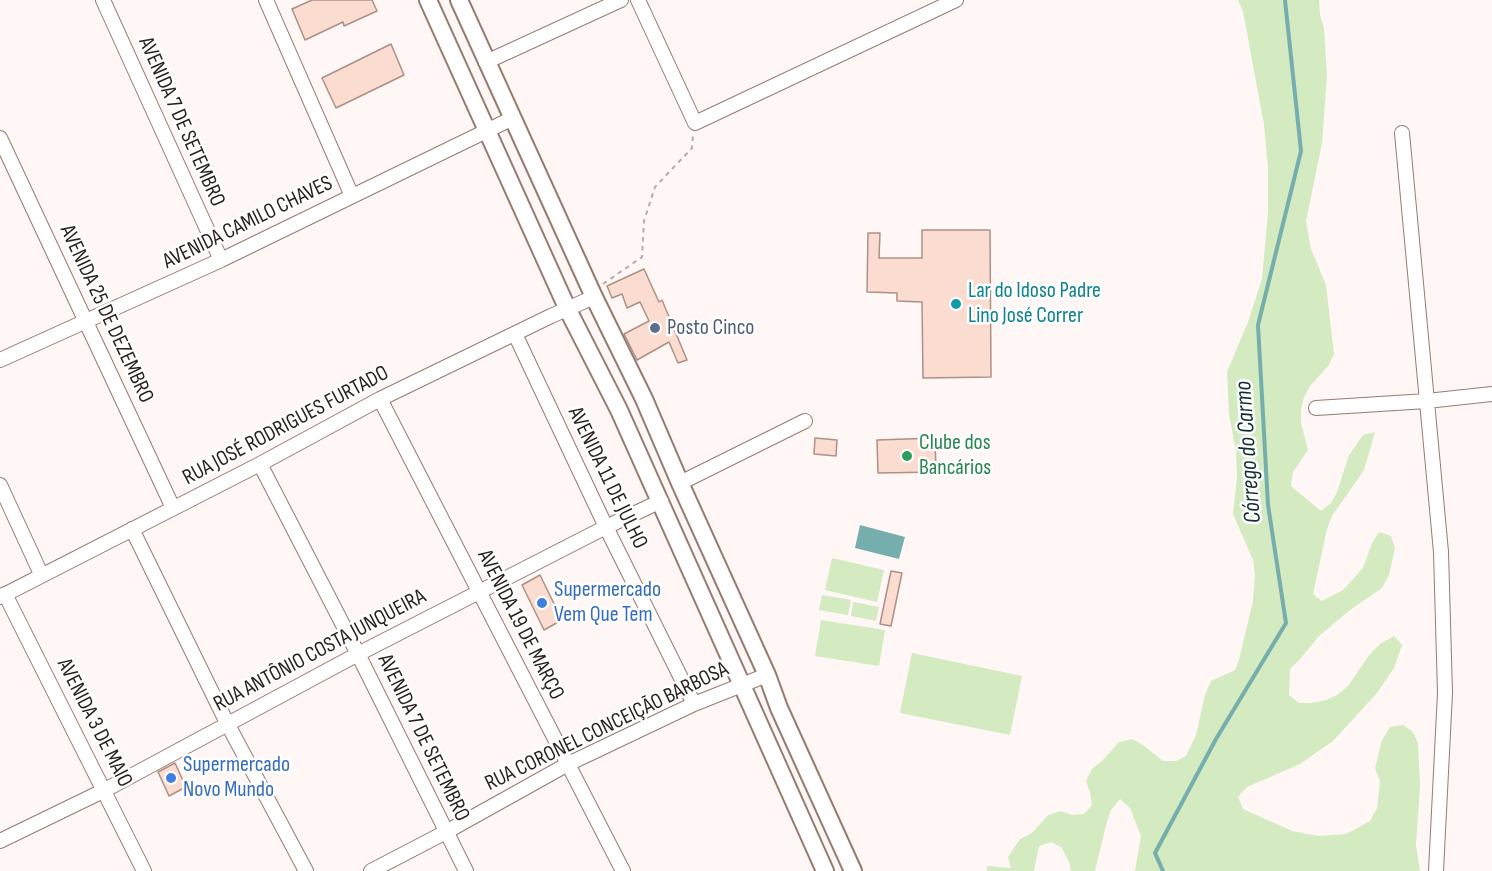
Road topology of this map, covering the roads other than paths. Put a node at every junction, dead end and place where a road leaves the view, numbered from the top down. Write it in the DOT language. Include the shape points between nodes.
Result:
graph roads {
  1 [pos="103,0"];
  2 [pos="266,0"];
  3 [pos="428,0"];
  4 [pos="459,0"];
  5 [pos="621,0"];
  6 [pos="638,0"];
  7 [pos="956,0"];
  8 [pos="486,62"];
  9 [pos="512,119"];
  10 [pos="487,131"];
  11 [pos="1402,133"];
  12 [pos="0,138"];
  13 [pos="352,196"];
  14 [pos="221,260"];
  15 [pos="596,294"];
  16 [pos="568,310"];
  17 [pos="87,321"];
  18 [pos="515,334"];
  19 [pos="0,360"];
  20 [pos="1492,394"];
  21 [pos="380,399"];
  22 [pos="644,399"];
  23 [pos="1427,401"];
  24 [pos="1316,408"];
  25 [pos="619,410"];
  26 [pos="805,421"];
  27 [pos="260,464"];
  28 [pos="680,483"];
  29 [pos="0,484"];
  30 [pos="661,501"];
  31 [pos="173,508"];
  32 [pos="606,526"];
  33 [pos="132,529"];
  34 [pos="41,574"];
  35 [pos="479,592"];
  36 [pos="3,596"];
  37 [pos="358,654"];
  38 [pos="767,675"];
  39 [pos="743,683"];
  40 [pos="694,704"];
  41 [pos="227,723"];
  42 [pos="568,765"];
  43 [pos="105,790"];
  44 [pos="446,832"];
  45 [pos="0,841"];
  46 [pos="144,871"];
  47 [pos="306,871"];
  48 [pos="371,871"];
  49 [pos="465,871"];
  50 [pos="623,871"];
  51 [pos="825,871"];
  52 [pos="853,871"];
  53 [pos="1436,871"];
  1 -- 14 [label="street, AVENIDA 7 DE SETEMBRO"];
  2 -- 13 [label="street"];
  3 -- 10 [label="main road"];
  4 -- 8 [label="main road"];
  5 -- 8 [label="street"];
  6 -- 7 [label="street" via="695,123"];
  8 -- 9 [label="main road"];
  9 -- 10 [label="street, AVENIDA CAMILO CHAVES"];
  9 -- 15 [label="main road"];
  10 -- 13 [label="street, AVENIDA CAMILO CHAVES"];
  10 -- 16 [label="main road"];
  11 -- 23 [label="street"];
  12 -- 17 [label="street, AVENIDA 25 DE DEZEMBRO"];
  13 -- 14 [label="street, AVENIDA CAMILO CHAVES"];
  14 -- 17 [label="street, AVENIDA CAMILO CHAVES"];
  15 -- 16 [label="street, RUA JOSÉ RODRIGUES FURTADO"];
  15 -- 22 [label="main road"];
  16 -- 18 [label="street, RUA JOSÉ RODRIGUES FURTADO"];
  16 -- 25 [label="main road"];
  17 -- 19 [label="street, AVENIDA CAMILO CHAVES"];
  17 -- 31 [label="street, AVENIDA 25 DE DEZEMBRO"];
  18 -- 21 [label="street, RUA JOSÉ RODRIGUES FURTADO"];
  18 -- 32 [label="street, AVENIDA 11 DE JULHO"];
  20 -- 23 [label="street"];
  21 -- 27 [label="street, RUA JOSÉ RODRIGUES FURTADO"];
  21 -- 35 [label="street, AVENIDA 19 DE MARÇO"];
  22 -- 25 [label="main road"];
  22 -- 28 [label="main road"];
  23 -- 24 [label="street"];
  23 -- 53 [label="street" via="1441,552 1445,693"];
  25 -- 30 [label="main road"];
  26 -- 28 [label="street"];
  27 -- 31 [label="street, RUA JOSÉ RODRIGUES FURTADO"];
  27 -- 37 [label="street, AVENIDA 7 DE SETEMBRO"];
  28 -- 38 [label="main road"];
  29 -- 34 [label="street"];
  30 -- 32 [label="street, RUA ANTÔNIO COSTA JUNQUEIRA"];
  30 -- 39 [label="main road"];
  31 -- 33 [label="street, RUA JOSÉ RODRIGUES FURTADO"];
  32 -- 35 [label="street, RUA ANTÔNIO COSTA JUNQUEIRA"];
  32 -- 40 [label="street, AVENIDA 11 DE JULHO"];
  33 -- 34 [label="street, RUA JOSÉ RODRIGUES FURTADO"];
  33 -- 41 [label="street"];
  34 -- 36 [label="street, RUA JOSÉ RODRIGUES FURTADO"];
  35 -- 37 [label="street, RUA ANTÔNIO COSTA JUNQUEIRA"];
  35 -- 42 [label="street, AVENIDA 19 DE MARÇO"];
  36 -- 43 [label="street, AVENIDA 3 DE MAIO"];
  37 -- 41 [label="street, RUA ANTÔNIO COSTA JUNQUEIRA"];
  37 -- 44 [label="street, AVENIDA 7 DE SETEMBRO"];
  38 -- 39 [label="street, RUA CORONEL CONCEIÇÃO BARBOSA"];
  38 -- 52 [label="main road"];
  39 -- 40 [label="street, RUA CORONEL CONCEIÇÃO BARBOSA"];
  39 -- 51 [label="main road"];
  40 -- 42 [label="street, RUA CORONEL CONCEIÇÃO BARBOSA"];
  41 -- 43 [label="street, RUA ANTÔNIO COSTA JUNQUEIRA"];
  41 -- 47 [label="street"];
  42 -- 44 [label="street, RUA CORONEL CONCEIÇÃO BARBOSA"];
  42 -- 50 [label="street, AVENIDA 19 DE MARÇO"];
  43 -- 45 [label="street, RUA ANTÔNIO COSTA JUNQUEIRA"];
  43 -- 46 [label="street, AVENIDA 3 DE MAIO"];
  44 -- 48 [label="street, RUA CORONEL CONCEIÇÃO BARBOSA"];
  44 -- 49 [label="street, AVENIDA 7 DE SETEMBRO"];
}
